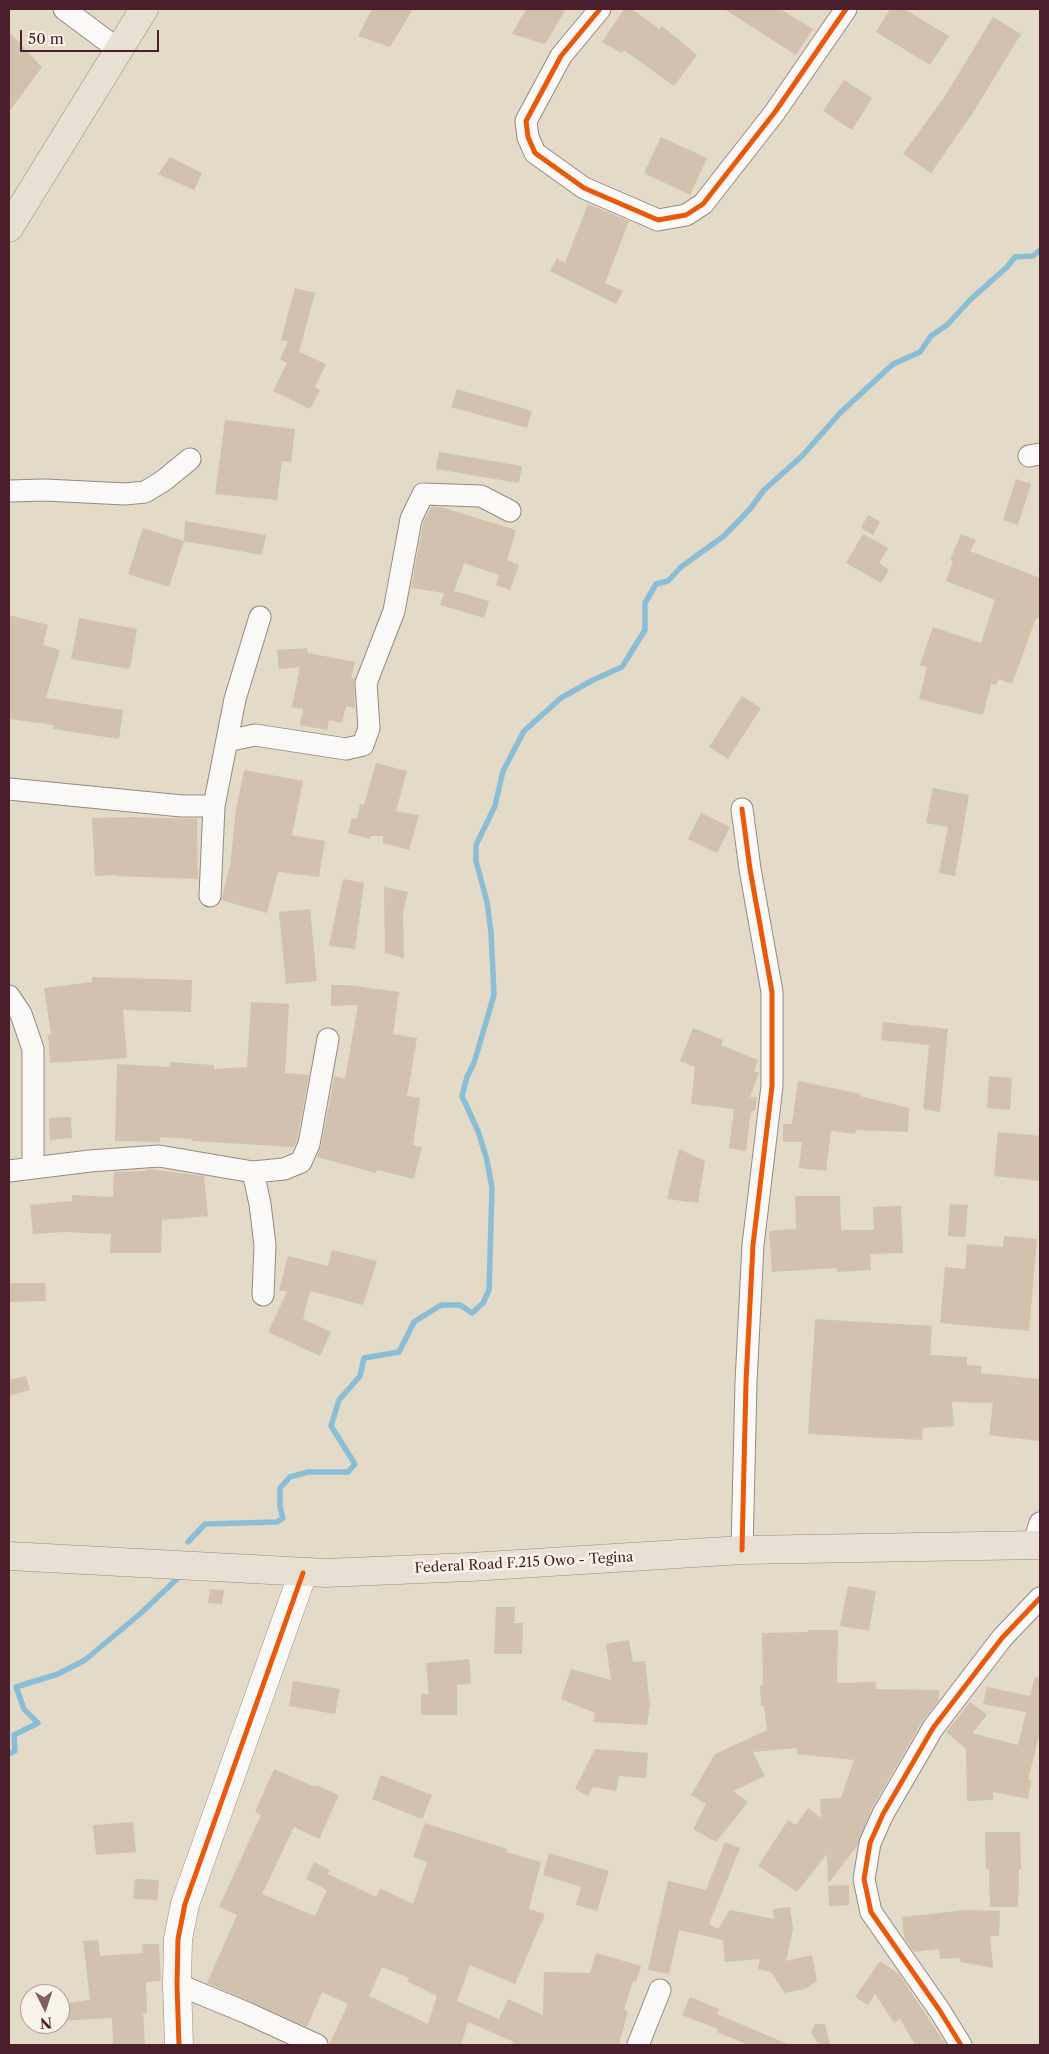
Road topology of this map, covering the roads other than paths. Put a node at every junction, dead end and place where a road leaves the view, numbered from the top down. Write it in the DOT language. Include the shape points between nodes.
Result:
graph roads {
  1 [pos="64,9"];
  2 [pos="144,9"];
  3 [pos="600,9"];
  4 [pos="846,9"];
  5 [pos="119,50"];
  6 [pos="9,228"];
  7 [pos="190,459"];
  8 [pos="9,491"];
  9 [pos="510,511"];
  10 [pos="260,617"];
  11 [pos="227,741"];
  12 [pos="9,789"];
  13 [pos="214,806"];
  14 [pos="742,809"];
  15 [pos="210,896"];
  16 [pos="9,996"];
  17 [pos="328,1039"];
  18 [pos="33,1167"];
  19 [pos="9,1171"];
  20 [pos="253,1172"];
  21 [pos="263,1295"];
  22 [pos="1038,1537"];
  23 [pos="742,1550"];
  24 [pos="9,1556"];
  25 [pos="303,1573"];
  26 [pos="1040,1598"];
  27 [pos="177,1984"];
  28 [pos="660,1990"];
  29 [pos="179,2045"];
  30 [pos="317,2045"];
  31 [pos="638,2045"];
  32 [pos="960,2045"];
  1 -- 5 [label="street"];
  2 -- 5 [label="main road"];
  3 -- 4 [label="street" via="561,56 526,121 528,137 535,153 584,188 658,220 686,215 703,204 774,112"];
  5 -- 6 [label="main road"];
  7 -- 8 [label="street" via="145,492"];
  9 -- 11 [label="street" via="481,496 423,494 410,519 394,611 366,683 369,728 363,745 346,749 256,735"];
  10 -- 11 [label="street" via="235,699"];
  11 -- 13 [label="street"];
  12 -- 13 [label="street" via="182,806"];
  13 -- 15 [label="street"];
  14 -- 23 [label="street" via="772,992 772,1086 753,1245 746,1372"];
  16 -- 18 [label="street" via="21,1014 33,1049"];
  17 -- 20 [label="street" via="309,1144 301,1162 284,1169"];
  18 -- 19 [label="street"];
  18 -- 20 [label="street" via="160,1156"];
  20 -- 21 [label="street" via="265,1245"];
  22 -- 23 [label="main road, Federal Road F.215 Owo - Tegina"];
  23 -- 25 [label="main road, Federal Road F.215 Owo - Tegina" via="470,1567"];
  24 -- 25 [label="main road, Federal Road F.215 Owo - Tegina"];
  25 -- 27 [label="street" via="185,1904 178,1938"];
  26 -- 32 [label="street" via="1002,1638 933,1728 887,1805 870,1843 864,1879 872,1912 940,2010"];
  27 -- 29 [label="street"];
  27 -- 30 [label="street"];
  28 -- 31 [label="street"];
}
